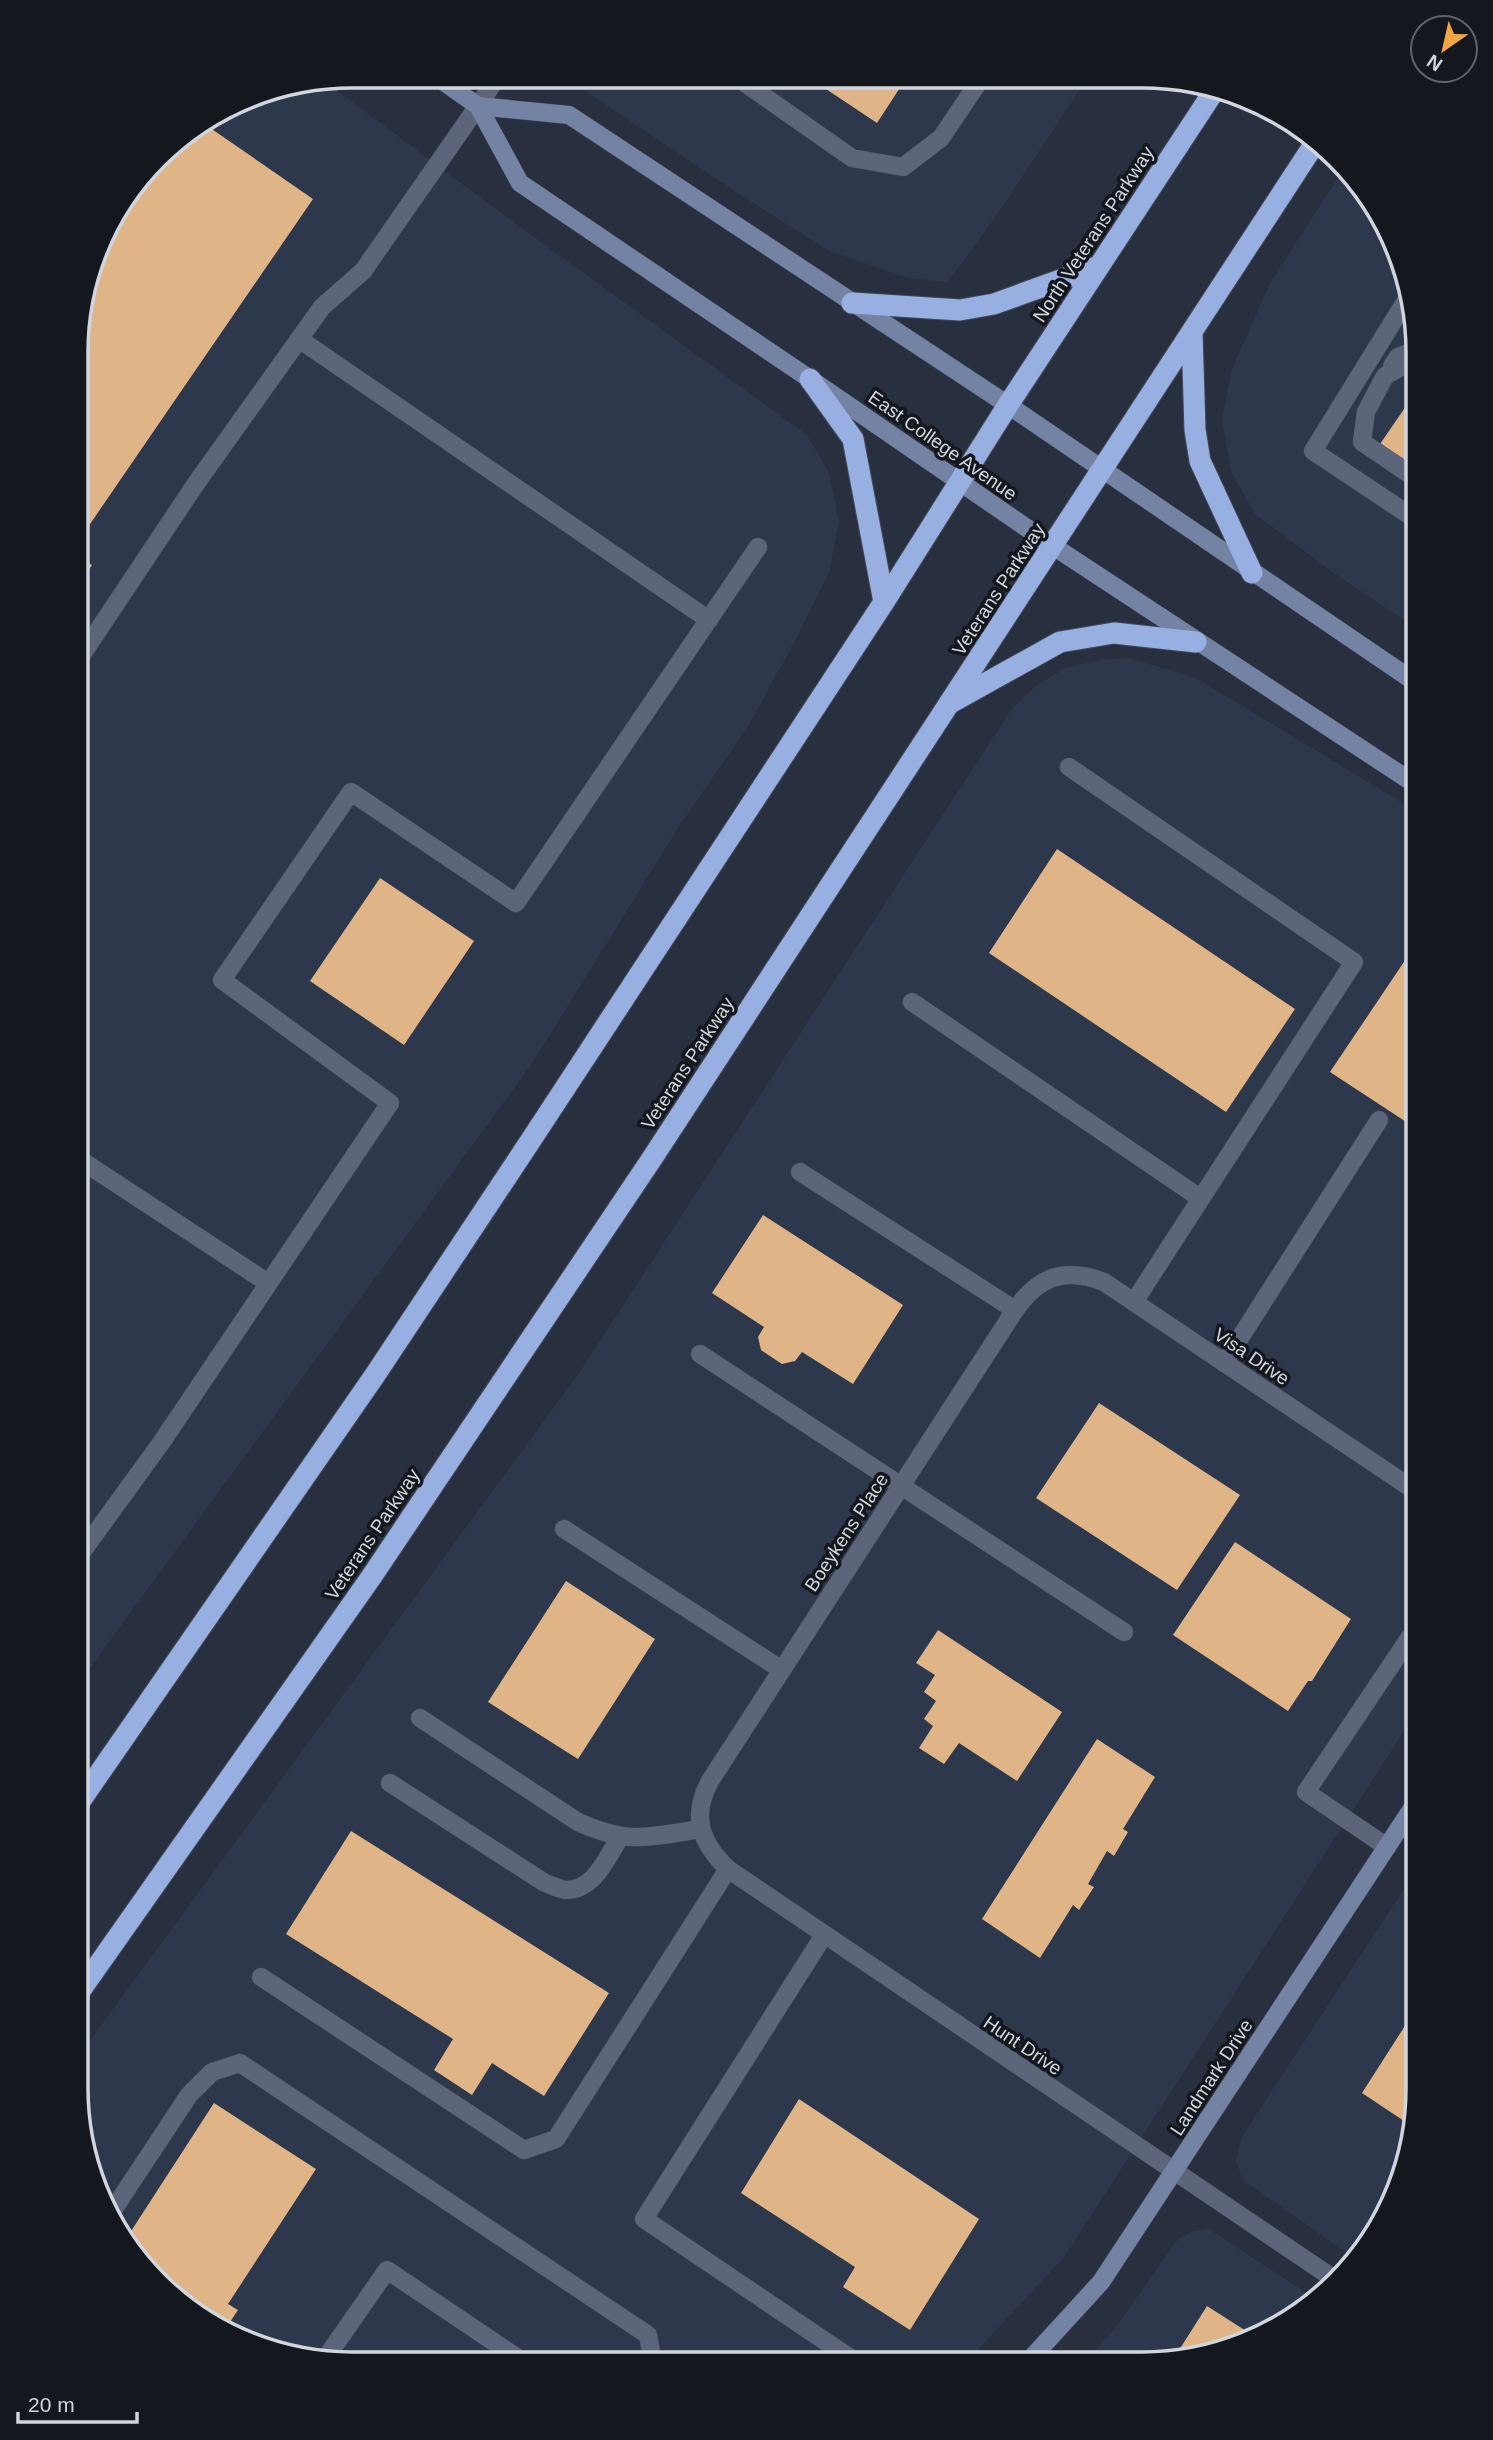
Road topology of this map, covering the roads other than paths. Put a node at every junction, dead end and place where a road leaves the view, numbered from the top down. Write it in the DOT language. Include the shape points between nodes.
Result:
graph roads {
  1 [pos="452,88"];
  2 [pos="490,88"];
  3 [pos="752,88"];
  4 [pos="975,88"];
  5 [pos="1211,96"];
  6 [pos="478,106"];
  7 [pos="1311,149"];
  8 [pos="1099,267"];
  9 [pos="852,303"];
  10 [pos="1402,309"];
  11 [pos="1192,333"];
  12 [pos="299,339"];
  13 [pos="1406,354"];
  14 [pos="1406,364"];
  15 [pos="1385,376"];
  16 [pos="810,379"];
  17 [pos="1008,405"];
  18 [pos="1102,469"];
  19 [pos="1406,473"];
  20 [pos="960,482"];
  21 [pos="1406,513"];
  22 [pos="1053,546"];
  23 [pos="758,547"];
  24 [pos="1252,573"];
  25 [pos="884,602"];
  26 [pos="709,620"];
  27 [pos="1196,642"];
  28 [pos="88,646"];
  29 [pos="1406,676"];
  30 [pos="950,703"];
  31 [pos="1069,767"];
  32 [pos="1406,778"];
  33 [pos="912,1002"];
  34 [pos="1379,1120"];
  35 [pos="88,1165"];
  36 [pos="800,1172"];
  37 [pos="1200,1198"];
  38 [pos="1057,1276"];
  39 [pos="268,1283"];
  40 [pos="1134,1302"];
  41 [pos="1015,1310"];
  42 [pos="700,1354"];
  43 [pos="1224,1363"];
  44 [pos="1406,1485"];
  45 [pos="901,1486"];
  46 [pos="564,1529"];
  47 [pos="88,1543"];
  48 [pos="1124,1632"];
  49 [pos="1406,1643"];
  50 [pos="782,1670"];
  51 [pos="420,1718"];
  52 [pos="390,1783"];
  53 [pos="88,1790"];
  54 [pos="1406,1818"];
  55 [pos="701,1829"];
  56 [pos="620,1837"];
  57 [pos="1387,1847"];
  58 [pos="728,1869"];
  59 [pos="824,1935"];
  60 [pos="261,1977"];
  61 [pos="88,1980"];
  62 [pos="1174,2172"];
  63 [pos="116,2206"];
  64 [pos="1328,2275"];
  65 [pos="330,2352"];
  66 [pos="509,2352"];
  67 [pos="651,2352"];
  68 [pos="841,2352"];
  69 [pos="1037,2352"];
  1 -- 6 [label="main road, East College Avenue"];
  2 -- 6 [label="street"];
  3 -- 4 [label="street" via="852,158 903,167 941,138"];
  5 -- 8 [label="highway, North Veterans Parkway"];
  6 -- 9 [label="main road, East College Avenue" via="569,115"];
  6 -- 12 [label="street" via="363,271 322,307"];
  6 -- 16 [label="main road, East College Avenue" via="520,183"];
  7 -- 11 [label="highway, Veterans Parkway"];
  8 -- 9 [label="highway" via="994,304 960,310"];
  8 -- 17 [label="highway, North Veterans Parkway"];
  9 -- 17 [label="main road, East College Avenue"];
  10 -- 21 [label="street" via="1313,451"];
  11 -- 18 [label="highway, Veterans Parkway"];
  11 -- 24 [label="highway" via="1200,461"];
  12 -- 26 [label="street"];
  12 -- 28 [label="street"];
  13 -- 15 [label="street" via="1398,357"];
  14 -- 15 [label="street"];
  15 -- 19 [label="street" via="1366,412 1362,442"];
  16 -- 20 [label="main road, East College Avenue"];
  16 -- 25 [label="highway" via="853,439"];
  17 -- 18 [label="main road, East College Avenue"];
  17 -- 20 [label="highway"];
  18 -- 22 [label="highway, Veterans Parkway"];
  18 -- 24 [label="main road, East College Avenue"];
  20 -- 22 [label="main road, East College Avenue"];
  20 -- 25 [label="highway"];
  22 -- 27 [label="main road, East College Avenue"];
  22 -- 30 [label="highway, Veterans Parkway"];
  23 -- 26 [label="street"];
  24 -- 29 [label="main road, East College Avenue"];
  25 -- 53 [label="highway" via="382,1364"];
  26 -- 39 [label="street" via="516,902 351,792 222,980 390,1103"];
  27 -- 30 [label="highway" via="1114,634 1060,642"];
  27 -- 32 [label="main road, East College Avenue"];
  30 -- 61 [label="highway, Veterans Parkway" via="380,1565"];
  31 -- 37 [label="street" via="1354,962"];
  33 -- 37 [label="street"];
  34 -- 43 [label="street"];
  35 -- 39 [label="street"];
  36 -- 41 [label="street"];
  37 -- 40 [label="street"];
  38 -- 40 [label="street, Visa Drive" via="1085,1275"];
  38 -- 41 [label="street, Boeykens Place" via="1031,1290"];
  39 -- 47 [label="street"];
  40 -- 43 [label="street, Visa Drive"];
  41 -- 45 [label="street, Boeykens Place"];
  42 -- 45 [label="street"];
  43 -- 44 [label="street, Visa Drive"];
  45 -- 48 [label="street"];
  45 -- 50 [label="street, Boeykens Place"];
  46 -- 50 [label="street"];
  49 -- 57 [label="street" via="1306,1792"];
  50 -- 55 [label="street, Boeykens Place" via="706,1789 701,1799"];
  51 -- 56 [label="street" via="578,1822"];
  52 -- 56 [label="street" via="545,1883 565,1890 592,1880"];
  54 -- 57 [label="main road, Landmark Drive"];
  55 -- 56 [label="street"];
  55 -- 58 [label="street, Hunt Drive" via="713,1854"];
  57 -- 62 [label="main road, Landmark Drive"];
  58 -- 59 [label="street, Hunt Drive"];
  58 -- 60 [label="street" via="556,2139 524,2150"];
  59 -- 62 [label="street, Hunt Drive"];
  59 -- 68 [label="street" via="644,2219"];
  62 -- 64 [label="street, Hunt Drive"];
  62 -- 69 [label="main road, Landmark Drive" via="1101,2282"];
  63 -- 67 [label="street" via="189,2095 212,2072 240,2063 648,2334"];
  65 -- 66 [label="street" via="387,2270"];
}
